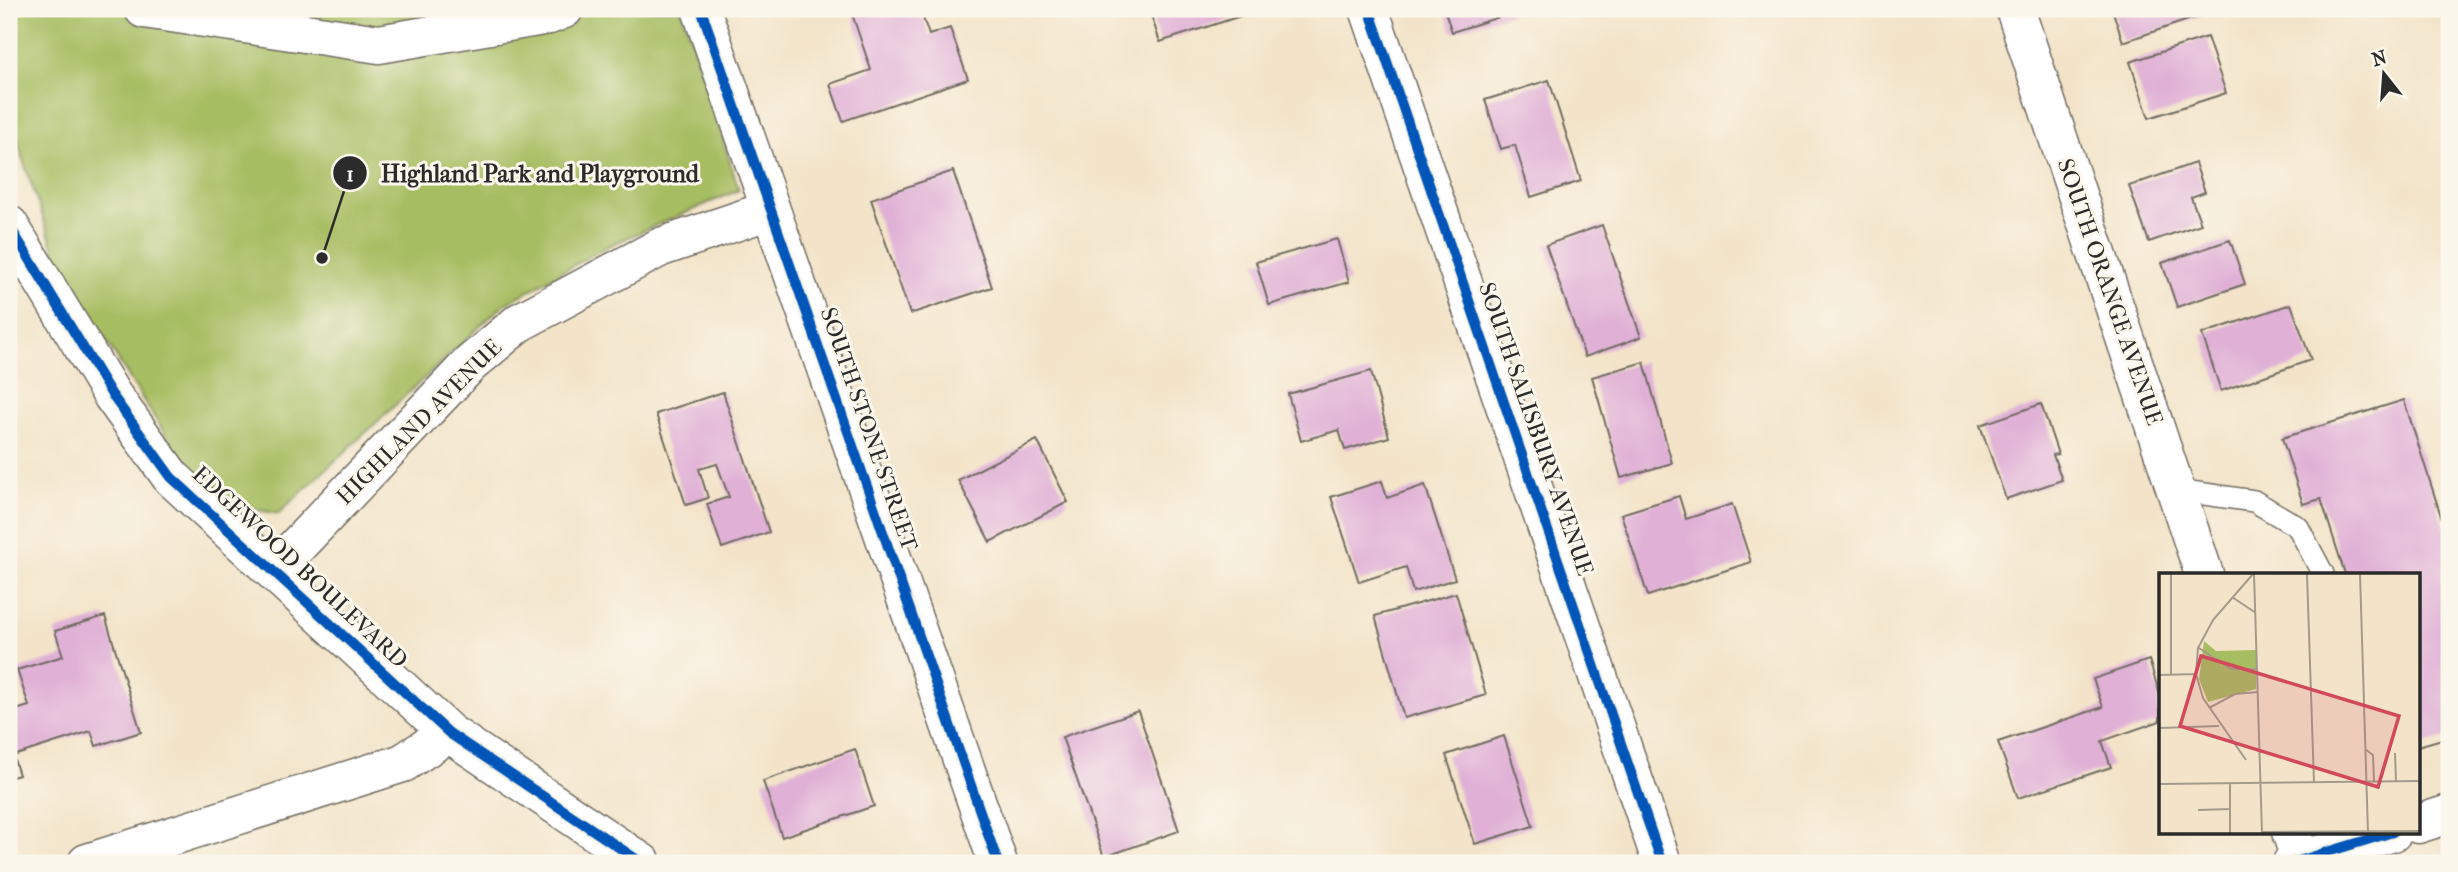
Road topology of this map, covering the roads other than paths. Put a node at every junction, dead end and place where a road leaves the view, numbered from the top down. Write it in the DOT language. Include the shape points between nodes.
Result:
graph roads {
  1 [pos="144,9"];
  2 [pos="564,9"];
  3 [pos="701,9"];
  4 [pos="1369,9"];
  5 [pos="2015,9"];
  6 [pos="770,210"];
  7 [pos="9,225"];
  8 [pos="2176,490"];
  9 [pos="274,570"];
  10 [pos="2203,573"];
  11 [pos="2322,573"];
  12 [pos="449,733"];
  13 [pos="2449,814"];
  14 [pos="2420,823"];
  15 [pos="2385,834"];
  16 [pos="2296,855"];
  17 [pos="87,863"];
  18 [pos="642,863"];
  19 [pos="998,863"];
  20 [pos="1662,863"];
  1 -- 2 [label="street" via="379,44"];
  3 -- 6 [label="street, SOUTH STONE STREET"];
  4 -- 20 [label="street, SOUTH SALISBURY AVENUE"];
  5 -- 8 [label="street, SOUTH ORANGE AVENUE"];
  6 -- 9 [label="street, HIGHLAND AVENUE" via="661,247 520,322 470,364"];
  6 -- 19 [label="street, SOUTH STONE STREET"];
  7 -- 9 [label="street, EDGEWOOD BOULEVARD" via="113,395 172,477"];
  8 -- 10 [label="street, SOUTH ORANGE AVENUE"];
  8 -- 11 [label="lane" via="2254,501 2298,527"];
  9 -- 12 [label="street, EDGEWOOD BOULEVARD"];
  12 -- 17 [label="street" via="403,763"];
  12 -- 18 [label="street, EDGEWOOD BOULEVARD"];
  13 -- 14 [label="street"];
  15 -- 16 [label="street"];
}
